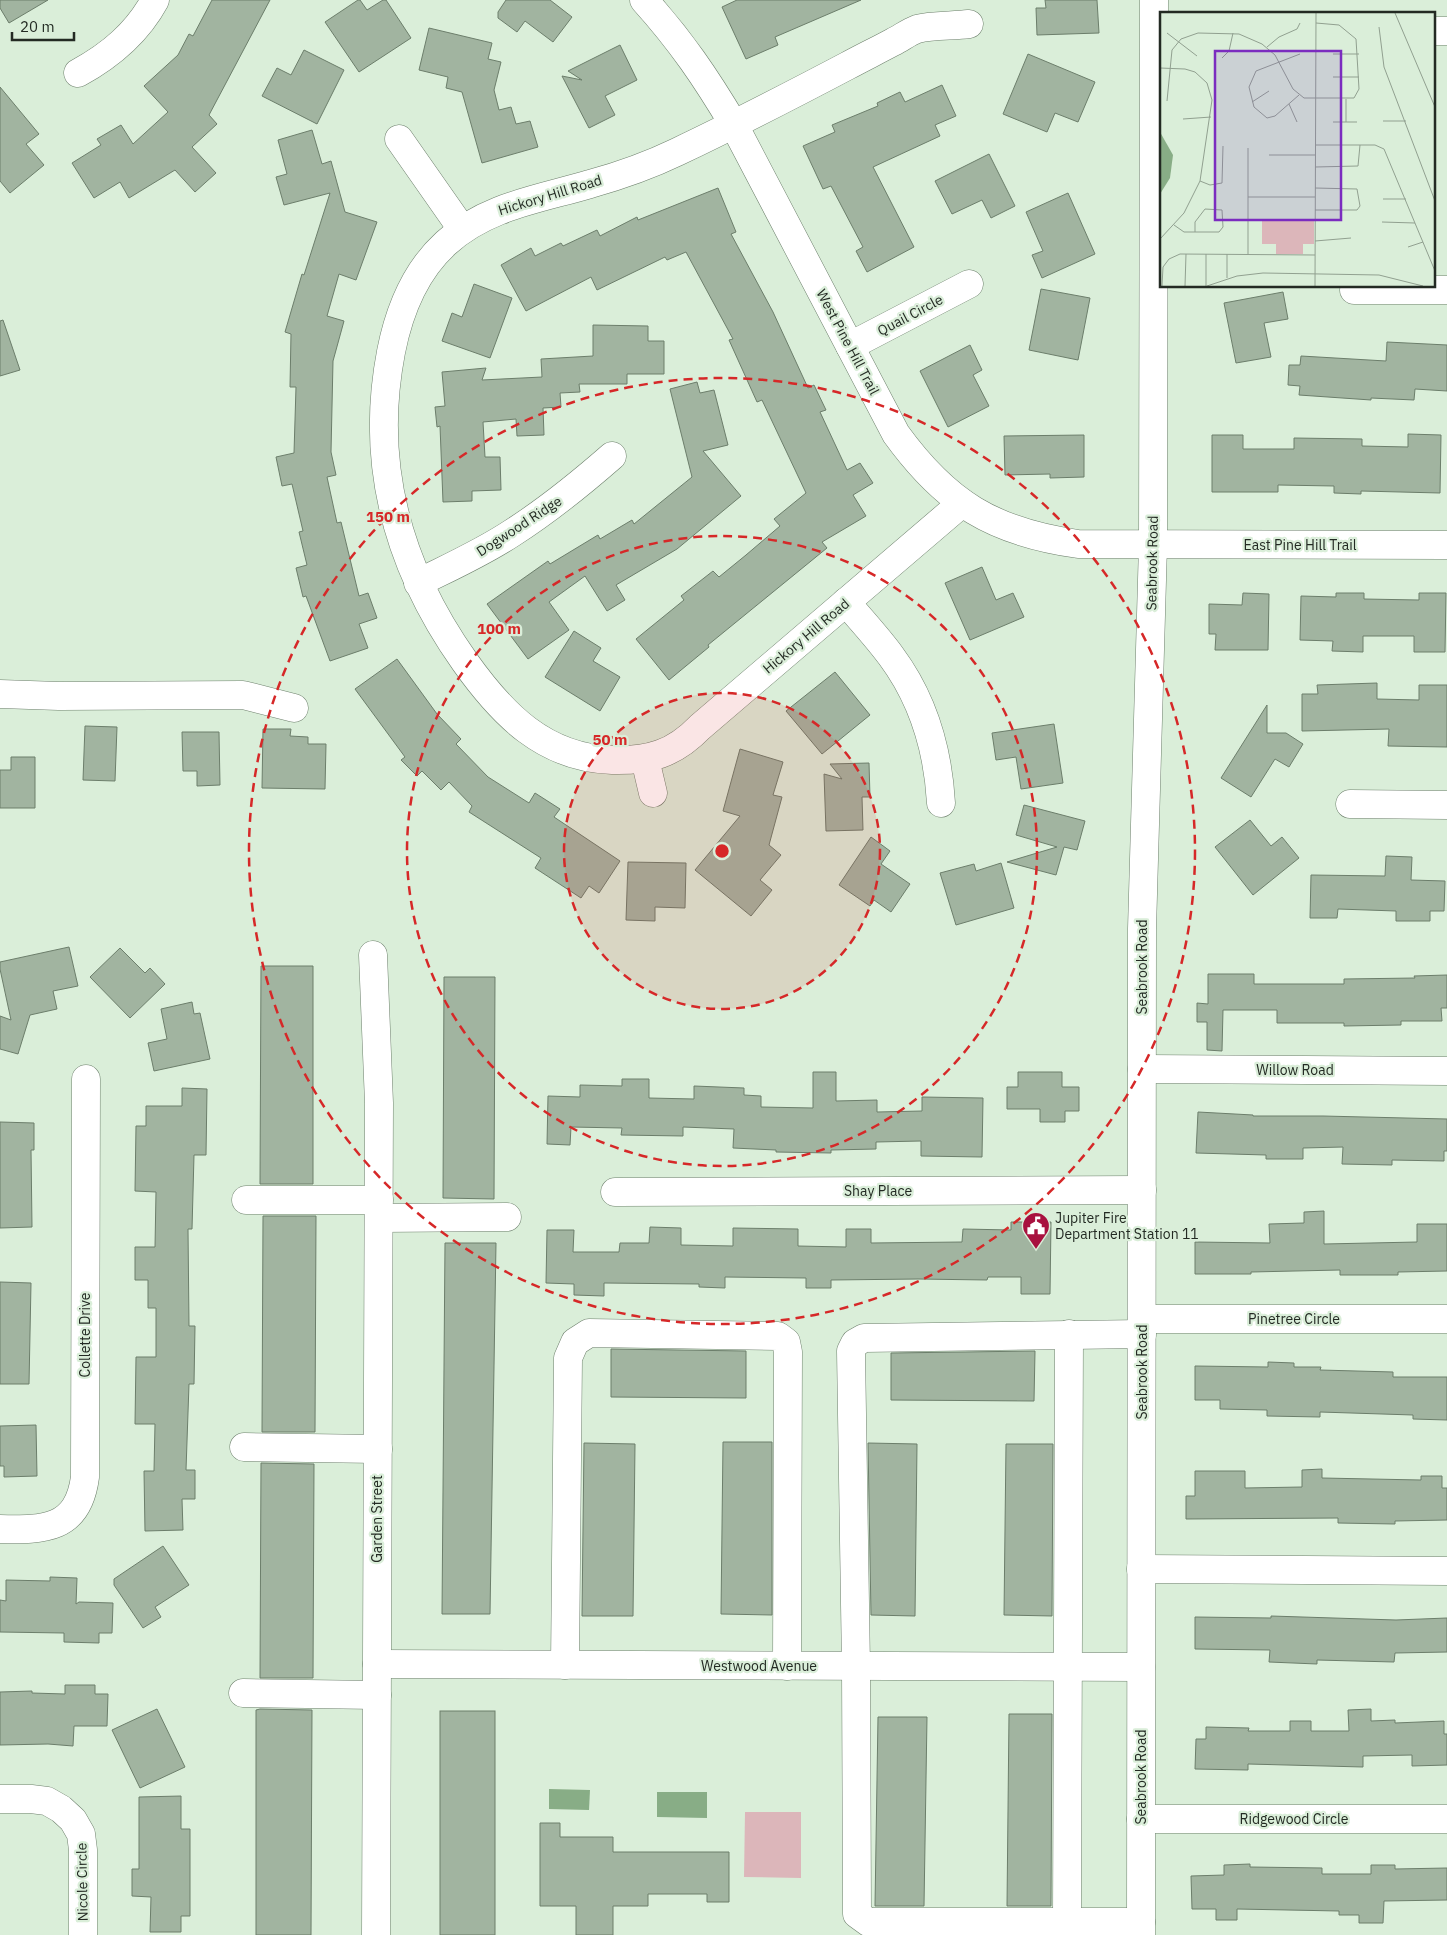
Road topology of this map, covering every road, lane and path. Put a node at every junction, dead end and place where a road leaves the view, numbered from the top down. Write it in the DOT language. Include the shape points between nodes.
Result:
graph roads {
  1 [pos="155,0"];
  2 [pos="644,0"];
  3 [pos="1154,0"];
  4 [pos="969,24"];
  5 [pos="1434,31"];
  6 [pos="1447,31"];
  7 [pos="78,73"];
  8 [pos="734,125"];
  9 [pos="399,139"];
  10 [pos="462,229"];
  11 [pos="969,284"];
  12 [pos="1354,290"];
  13 [pos="1447,290"];
  14 [pos="850,346"];
  15 [pos="612,456"];
  16 [pos="962,503"];
  17 [pos="1153,545"];
  18 [pos="1447,545"];
  19 [pos="418,583"];
  20 [pos="846,602"];
  21 [pos="0,694"];
  22 [pos="294,708"];
  23 [pos="645,759"];
  24 [pos="653,793"];
  25 [pos="941,803"];
  26 [pos="1350,804"];
  27 [pos="1447,804"];
  28 [pos="373,955"];
  29 [pos="1142,1069"];
  30 [pos="1447,1071"];
  31 [pos="86,1078"];
  32 [pos="1142,1190"];
  33 [pos="615,1192"];
  34 [pos="246,1200"];
  35 [pos="378,1209"];
  36 [pos="507,1217"];
  37 [pos="1447,1319"];
  38 [pos="1142,1326"];
  39 [pos="1068,1334"];
  40 [pos="244,1447"];
  41 [pos="378,1448"];
  42 [pos="0,1530"];
  43 [pos="1141,1569"];
  44 [pos="1447,1571"];
  45 [pos="377,1664"];
  46 [pos="566,1665"];
  47 [pos="787,1666"];
  48 [pos="856,1666"];
  49 [pos="1066,1667"];
  50 [pos="1141,1667"];
  51 [pos="243,1693"];
  52 [pos="377,1695"];
  53 [pos="0,1799"];
  54 [pos="1140,1819"];
  55 [pos="1447,1819"];
  56 [pos="1067,1922"];
  57 [pos="1141,1928"];
  58 [pos="83,1935"];
  59 [pos="376,1935"];
  1 -- 7 [label="street" via="147,15 118,48"];
  2 -- 8 [label="street, West Pine Hill Trail" via="682,44"];
  3 -- 17 [label="street, Seabrook Road"];
  4 -- 8 [label="street, Hickory Hill Road" via="917,29"];
  5 -- 6 [label="street"];
  8 -- 10 [label="street, Hickory Hill Road" via="670,155 594,183 499,209"];
  8 -- 14 [label="street, West Pine Hill Trail"];
  9 -- 10 [label="street"];
  10 -- 19 [label="street, Hickory Hill Road" via="432,256 412,286 395,333 386,380 384,460 389,492 400,539"];
  11 -- 14 [label="street, Quail Circle"];
  12 -- 13 [label="street"];
  14 -- 16 [label="street, West Pine Hill Trail" via="896,434 916,461"];
  15 -- 19 [label="street, Dogwood Ridge" via="566,496 512,533 476,555"];
  16 -- 17 [label="street, West Pine Hill Trail" via="1012,529 1044,539 1078,544"];
  16 -- 20 [label="street, Hickory Hill Road"];
  17 -- 18 [label="street, East Pine Hill Trail"];
  17 -- 29 [label="street, Seabrook Road" via="1145,804"];
  19 -- 23 [label="street, Hickory Hill Road" via="447,638 477,680 511,717 535,737 580,756"];
  20 -- 23 [label="street, Hickory Hill Road" via="689,738"];
  20 -- 25 [label="street" via="891,656 910,686 934,751"];
  21 -- 22 [label="street" via="243,695"];
  23 -- 24 [label="street"];
  26 -- 27 [label="street"];
  28 -- 35 [label="street, Garden Street" via="379,1103"];
  29 -- 30 [label="street, Willow Road"];
  29 -- 32 [label="street, Seabrook Road"];
  31 -- 42 [label="street, Collette Drive" via="83,1492 65,1518 51,1526 35,1530"];
  32 -- 33 [label="street, Shay Place"];
  32 -- 38 [label="street, Seabrook Road"];
  34 -- 35 [label="street"];
  35 -- 36 [label="street"];
  35 -- 41 [label="street, Garden Street"];
  37 -- 38 [label="street, Pinetree Circle"];
  38 -- 39 [label="street, Pinetree Circle"];
  38 -- 43 [label="street, Seabrook Road"];
  39 -- 48 [label="street, Pinetree Circle" via="864,1338 855,1343 851,1351"];
  39 -- 49 [label="street"];
  40 -- 41 [label="street"];
  41 -- 45 [label="street, Garden Street"];
  43 -- 44 [label="street"];
  43 -- 50 [label="street, Seabrook Road"];
  45 -- 46 [label="street, Westwood Avenue"];
  45 -- 52 [label="street, Garden Street"];
  46 -- 47 [label="street, Westwood Avenue"];
  46 -- 47 [label="street" via="568,1358 576,1342 589,1332 778,1336 786,1342"];
  47 -- 48 [label="street, Westwood Avenue"];
  48 -- 49 [label="street, Westwood Avenue"];
  48 -- 56 [label="street, Pinetree Circle" via="857,1914 868,1922"];
  49 -- 50 [label="street, Westwood Avenue"];
  49 -- 56 [label="street"];
  50 -- 54 [label="street, Seabrook Road"];
  51 -- 52 [label="street"];
  52 -- 59 [label="street, Garden Street"];
  53 -- 58 [label="street, Nicole Circle" via="47,1801 73,1820 83,1850"];
  54 -- 55 [label="street, Ridgewood Circle"];
  54 -- 57 [label="street, Seabrook Road"];
  56 -- 57 [label="street"];
}
